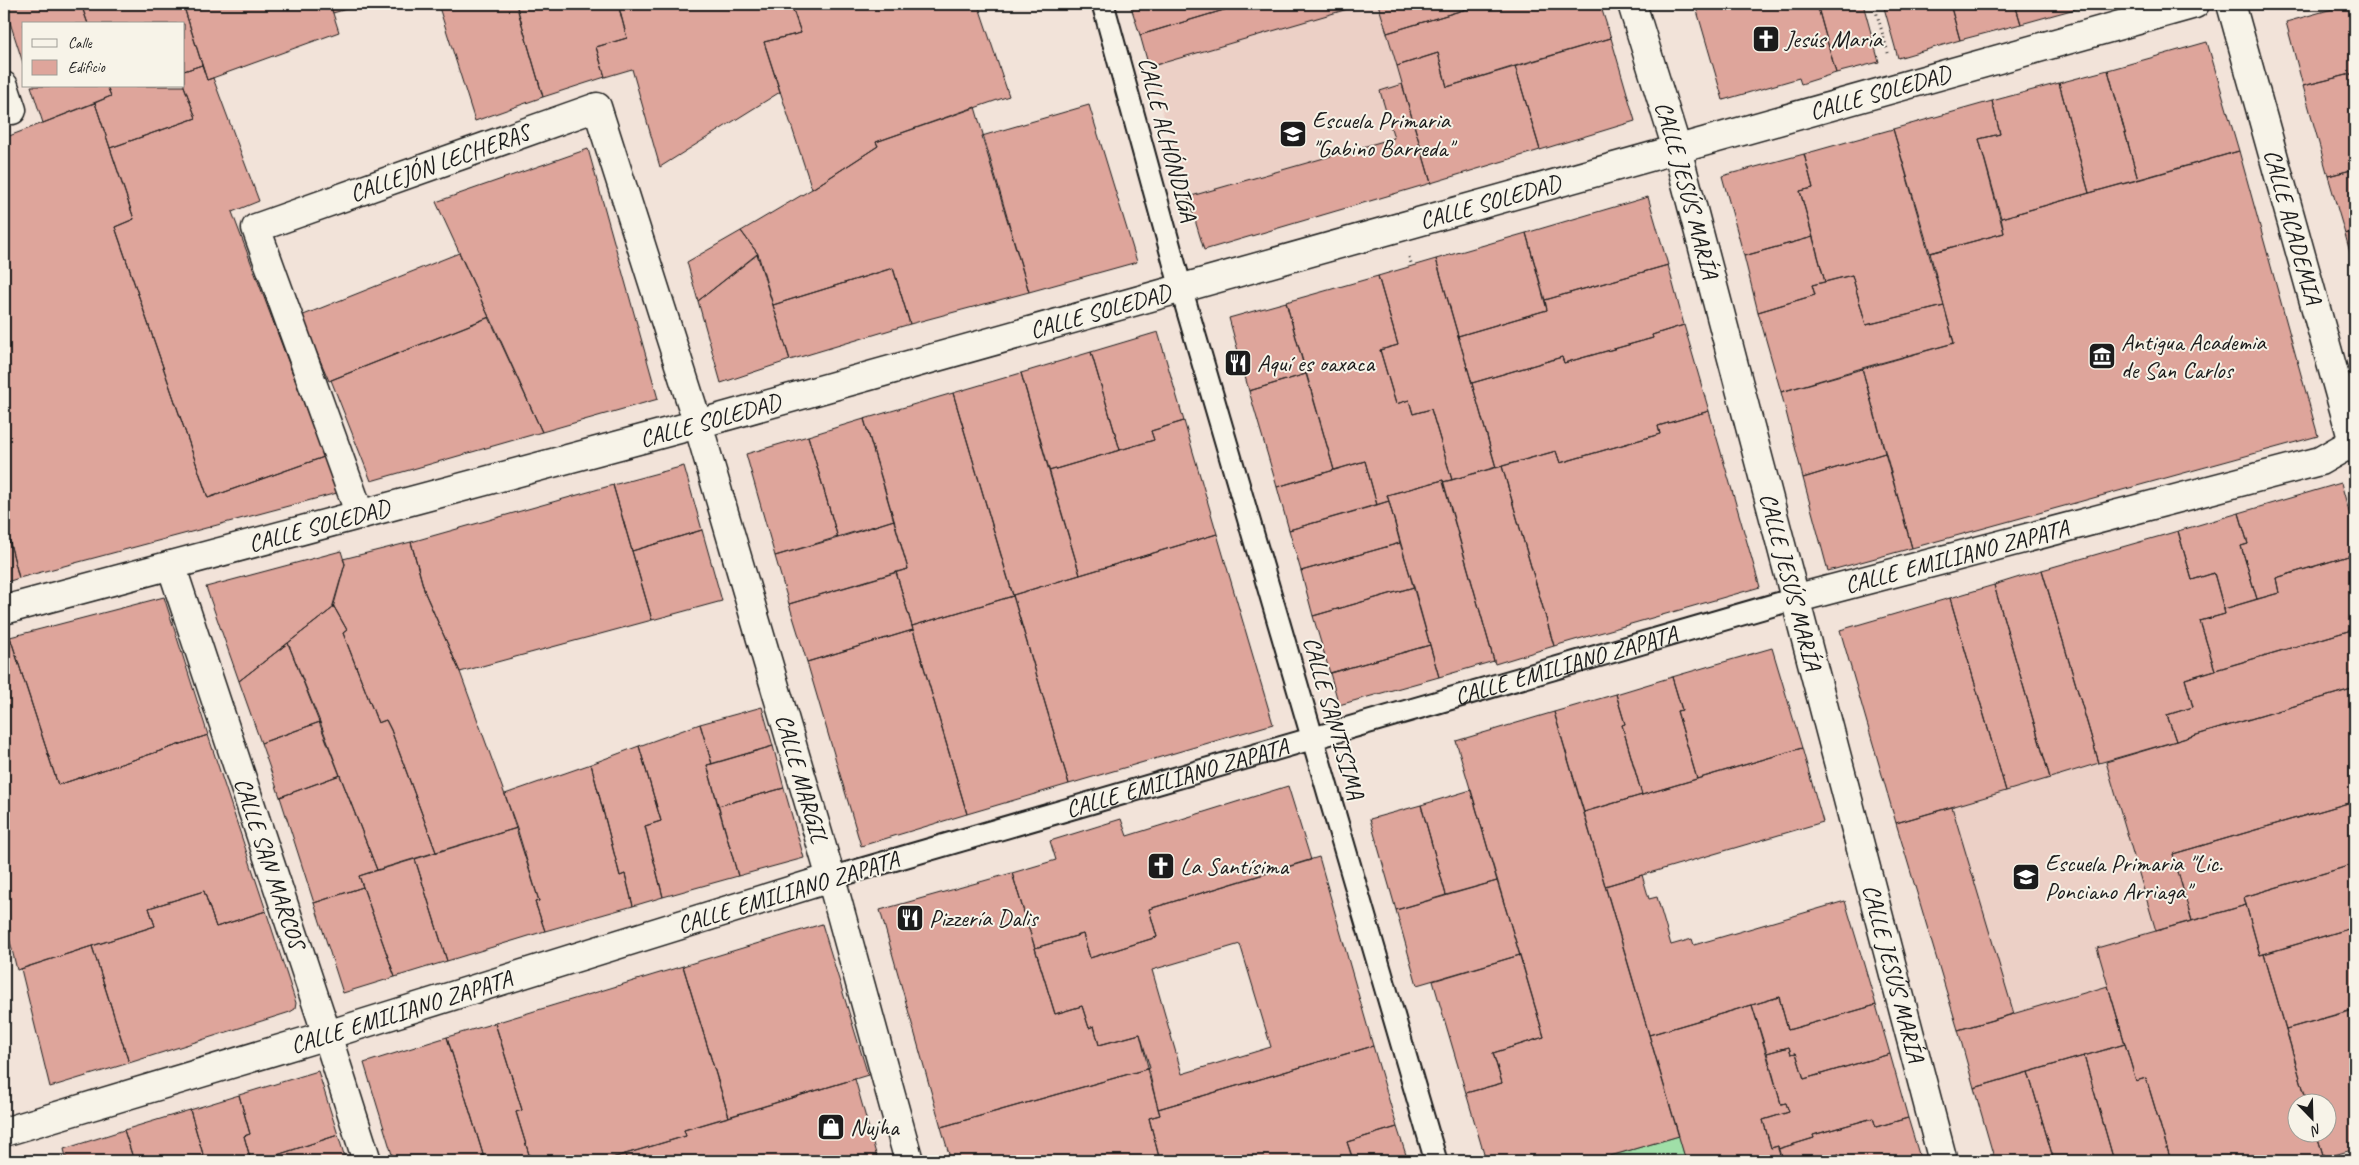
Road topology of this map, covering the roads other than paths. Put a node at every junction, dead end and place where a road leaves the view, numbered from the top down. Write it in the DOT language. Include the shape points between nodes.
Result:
graph roads {
  1 [pos="1103,4"];
  2 [pos="1632,4"];
  3 [pos="2195,4"];
  4 [pos="2231,4"];
  5 [pos="1677,149"];
  6 [pos="1182,288"];
  7 [pos="698,424"];
  8 [pos="2355,444"];
  9 [pos="360,515"];
  10 [pos="171,565"];
  11 [pos="1794,599"];
  12 [pos="4,610"];
  13 [pos="1312,739"];
  14 [pos="831,878"];
  15 [pos="327,1035"];
  16 [pos="4,1132"];
  17 [pos="367,1161"];
  18 [pos="909,1161"];
  19 [pos="1436,1161"];
  20 [pos="1943,1161"];
  1 -- 6 [label="street, CALLE ALHÓNDIGA"];
  2 -- 5 [label="street, CALLE JESÚS MARÍA"];
  3 -- 5 [label="street, CALLE SOLEDAD"];
  4 -- 8 [label="street, CALLE ACADEMIA"];
  5 -- 6 [label="street, CALLE SOLEDAD"];
  5 -- 11 [label="street, CALLE JESÚS MARÍA"];
  6 -- 7 [label="street, CALLE SOLEDAD"];
  6 -- 13 [label="street, CALLE SANTISIMA"];
  7 -- 9 [label="street, CALLE SOLEDAD"];
  7 -- 9 [label="street, CALLEJÓN LECHERAS" via="596,107 256,228"];
  7 -- 14 [label="street, CALLE MARGIL"];
  8 -- 11 [label="street, CALLE EMILIANO ZAPATA" via="2320,461"];
  9 -- 10 [label="street, CALLE SOLEDAD"];
  10 -- 12 [label="street, CALLE SOLEDAD"];
  10 -- 15 [label="street, CALLE SAN MARCOS"];
  11 -- 13 [label="street, CALLE EMILIANO ZAPATA"];
  11 -- 20 [label="street, CALLE JESÚS MARÍA"];
  13 -- 14 [label="street, CALLE EMILIANO ZAPATA"];
  13 -- 19 [label="street, CALLE SANTISIMA"];
  14 -- 15 [label="street, CALLE EMILIANO ZAPATA"];
  14 -- 18 [label="street, CALLE MARGIL"];
  15 -- 16 [label="street, CALLE EMILIANO ZAPATA"];
  15 -- 17 [label="street, CALLE SAN MARCOS"];
}
